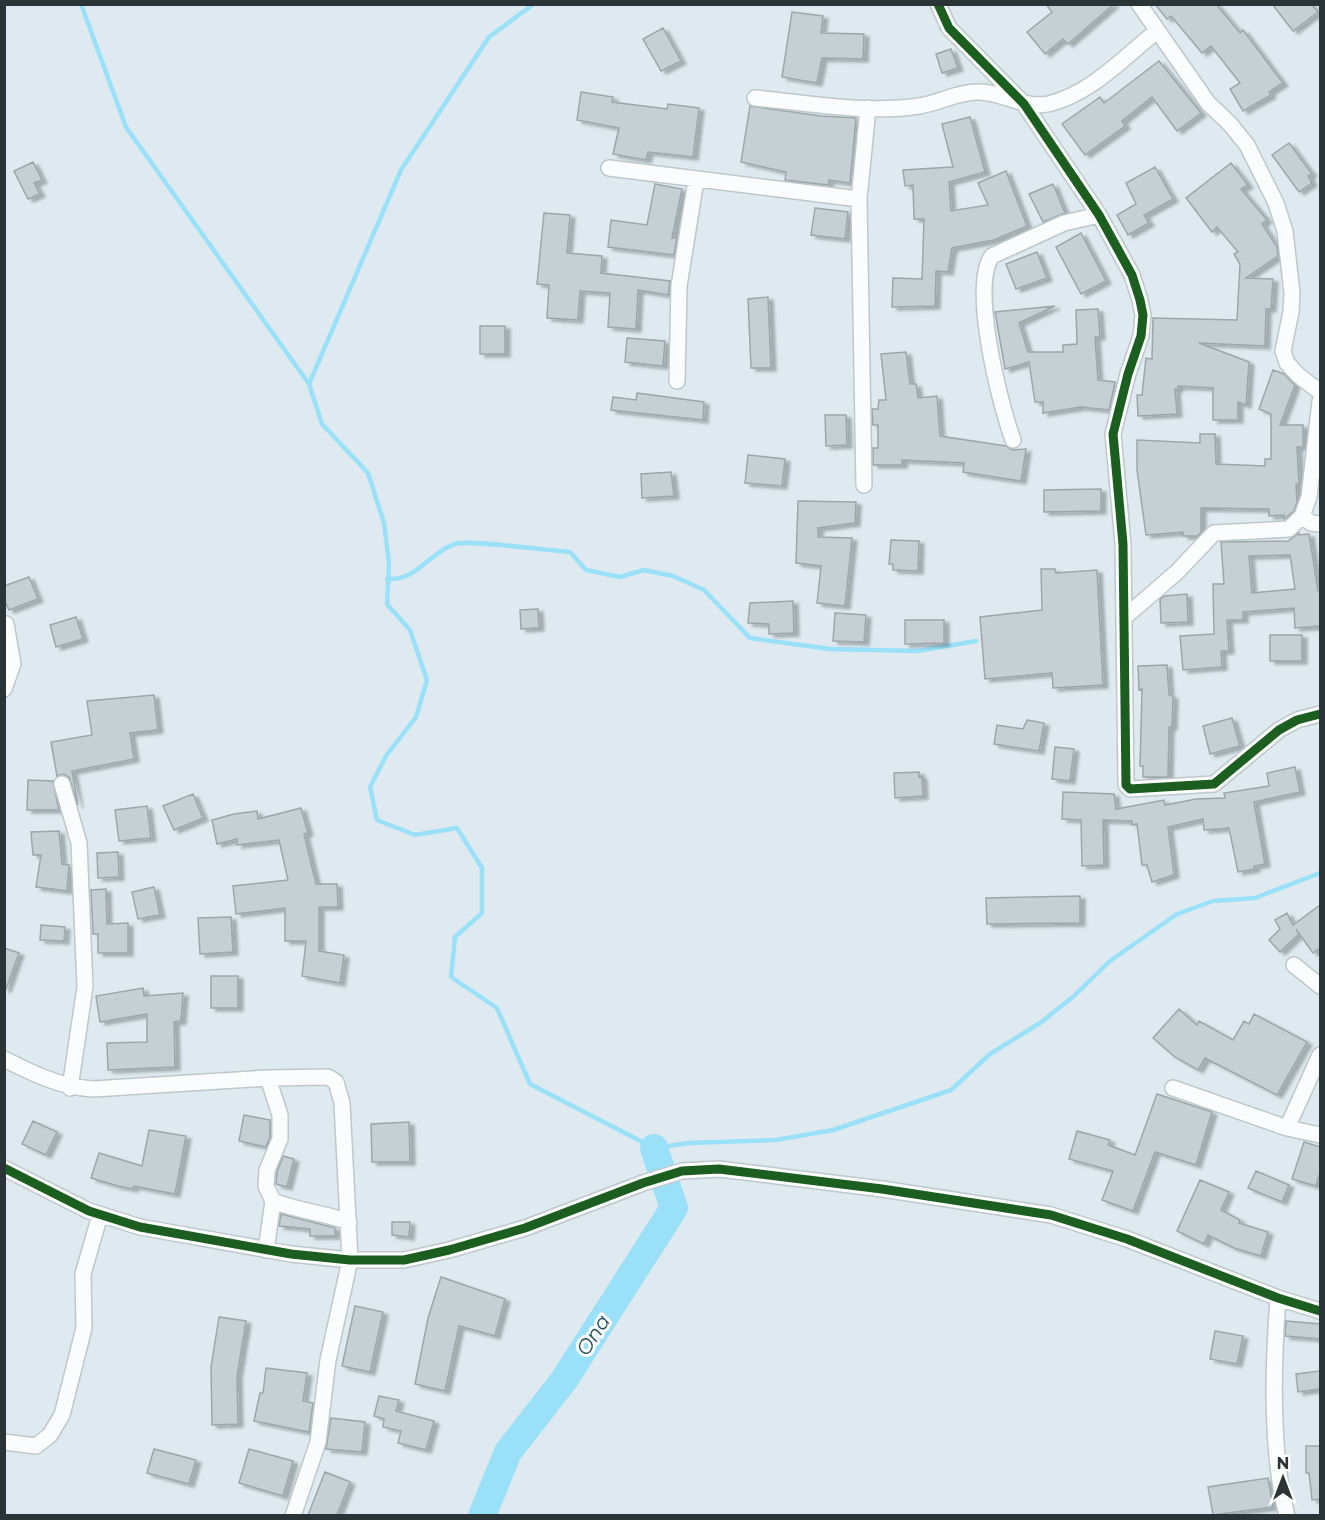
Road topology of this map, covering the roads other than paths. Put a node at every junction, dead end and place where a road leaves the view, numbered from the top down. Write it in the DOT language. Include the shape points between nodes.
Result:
graph roads {
  1 [pos="938,4"];
  2 [pos="1139,4"];
  3 [pos="1157,31"];
  4 [pos="755,98"];
  5 [pos="1024,104"];
  6 [pos="868,108"];
  7 [pos="609,168"];
  8 [pos="696,180"];
  9 [pos="859,199"];
  10 [pos="1099,215"];
  11 [pos="677,381"];
  12 [pos="1320,392"];
  13 [pos="1320,401"];
  14 [pos="1013,440"];
  15 [pos="864,485"];
  16 [pos="1302,516"];
  17 [pos="1320,524"];
  18 [pos="1125,616"];
  19 [pos="6,624"];
  20 [pos="4,689"];
  21 [pos="1320,714"];
  22 [pos="62,784"];
  23 [pos="1294,965"];
  24 [pos="1320,986"];
  25 [pos="1320,1055"];
  26 [pos="4,1059"];
  27 [pos="268,1078"];
  28 [pos="70,1088"];
  29 [pos="1173,1088"];
  30 [pos="1287,1128"];
  31 [pos="1320,1135"];
  32 [pos="4,1168"];
  33 [pos="273,1201"];
  34 [pos="100,1215"];
  35 [pos="349,1222"];
  36 [pos="266,1250"];
  37 [pos="350,1260"];
  38 [pos="1278,1298"];
  39 [pos="1320,1311"];
  40 [pos="4,1442"];
  41 [pos="293,1515"];
  42 [pos="1287,1515"];
  1 -- 5 [label="street" via="949,28"];
  2 -- 3 [label="street"];
  3 -- 5 [label="street" via="1090,87 1049,104"];
  3 -- 12 [label="street" via="1208,103 1246,145 1276,203 1285,231 1292,293 1283,351 1287,363"];
  4 -- 6 [label="street"];
  5 -- 6 [label="street" via="988,92 973,92 920,106"];
  5 -- 10 [label="street"];
  6 -- 9 [label="street"];
  7 -- 8 [label="street"];
  8 -- 9 [label="street"];
  8 -- 11 [label="street" via="679,286"];
  9 -- 15 [label="street"];
  10 -- 14 [label="street" via="1054,228 992,256 985,266 988,333 1005,419"];
  10 -- 18 [label="street" via="1132,275 1143,315 1141,336 1113,434"];
  13 -- 16 [label="street" via="1309,497"];
  16 -- 17 [label="street"];
  16 -- 18 [label="street" via="1288,529 1214,533 1177,572"];
  18 -- 21 [label="street" via="1126,785 1130,789 1214,784 1279,730"];
  19 -- 20 [label="street" via="13,664"];
  22 -- 28 [label="street" via="79,843 85,975"];
  23 -- 24 [label="street"];
  25 -- 30 [label="street"];
  26 -- 28 [label="street"];
  27 -- 28 [label="street"];
  27 -- 33 [label="street" via="280,1115 280,1139 266,1178"];
  27 -- 35 [label="street" via="328,1077 336,1082 342,1104"];
  29 -- 30 [label="street"];
  30 -- 31 [label="street"];
  32 -- 34 [label="street"];
  33 -- 35 [label="street"];
  33 -- 36 [label="street"];
  34 -- 36 [label="street" via="140,1227"];
  34 -- 40 [label="street" via="83,1274 84,1329 62,1415 50,1434 36,1446"];
  35 -- 37 [label="street"];
  36 -- 37 [label="street"];
  37 -- 38 [label="street" via="404,1260 449,1250 525,1228 682,1171 719,1170 882,1189 1051,1215 1127,1239"];
  37 -- 41 [label="street" via="328,1360 318,1442"];
  38 -- 39 [label="street"];
  38 -- 42 [label="street" via="1274,1354 1279,1468"];
}
